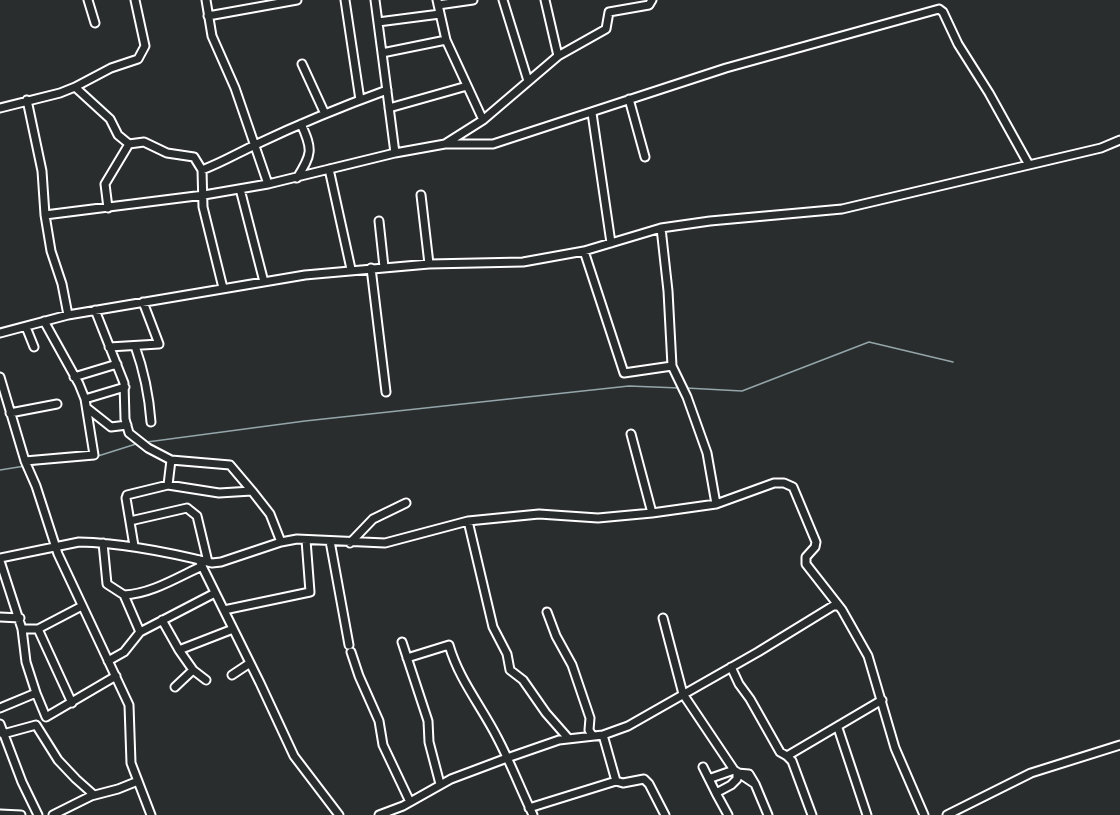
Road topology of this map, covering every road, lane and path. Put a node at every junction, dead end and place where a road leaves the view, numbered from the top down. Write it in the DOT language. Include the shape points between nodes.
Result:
graph roads {
  1 [pos="88,0"];
  2 [pos="135,0"];
  3 [pos="206,0"];
  4 [pos="296,0"];
  5 [pos="345,0"];
  6 [pos="375,0"];
  7 [pos="473,0"];
  8 [pos="503,0"];
  9 [pos="545,0"];
  10 [pos="652,0"];
  11 [pos="438,2"];
  12 [pos="440,14"];
  13 [pos="208,16"];
  14 [pos="378,22"];
  15 [pos="95,23"];
  16 [pos="446,40"];
  17 [pos="382,53"];
  18 [pos="558,56"];
  19 [pos="302,64"];
  20 [pos="528,81"];
  21 [pos="466,86"];
  22 [pos="75,87"];
  23 [pos="387,90"];
  24 [pos="629,99"];
  25 [pos="27,100"];
  26 [pos="360,100"];
  27 [pos="0,108"];
  28 [pos="389,108"];
  29 [pos="592,113"];
  30 [pos="325,114"];
  31 [pos="483,120"];
  32 [pos="301,124"];
  33 [pos="1120,140"];
  34 [pos="129,144"];
  35 [pos="445,144"];
  36 [pos="255,145"];
  37 [pos="395,153"];
  38 [pos="645,157"];
  39 [pos="1029,165"];
  40 [pos="329,169"];
  41 [pos="202,170"];
  42 [pos="297,178"];
  43 [pos="268,184"];
  44 [pos="240,189"];
  45 [pos="204,195"];
  46 [pos="422,195"];
  47 [pos="108,208"];
  48 [pos="45,215"];
  49 [pos="379,220"];
  50 [pos="661,228"];
  51 [pos="611,243"];
  52 [pos="585,251"];
  53 [pos="429,264"];
  54 [pos="384,267"];
  55 [pos="371,268"];
  56 [pos="351,269"];
  57 [pos="264,282"];
  58 [pos="223,288"];
  59 [pos="142,302"];
  60 [pos="95,310"];
  61 [pos="68,315"];
  62 [pos="44,321"];
  63 [pos="26,327"];
  64 [pos="0,333"];
  65 [pos="135,346"];
  66 [pos="34,347"];
  67 [pos="109,347"];
  68 [pos="117,364"];
  69 [pos="672,366"];
  70 [pos="0,377"];
  71 [pos="74,377"];
  72 [pos="125,387"];
  73 [pos="386,392"];
  74 [pos="85,399"];
  75 [pos="57,404"];
  76 [pos="87,408"];
  77 [pos="10,413"];
  78 [pos="151,422"];
  79 [pos="127,425"];
  80 [pos="631,434"];
  81 [pos="171,460"];
  82 [pos="27,465"];
  83 [pos="168,485"];
  84 [pos="252,491"];
  85 [pos="406,503"];
  86 [pos="716,504"];
  87 [pos="652,513"];
  88 [pos="130,521"];
  89 [pos="468,521"];
  90 [pos="306,540"];
  91 [pos="281,542"];
  92 [pos="330,542"];
  93 [pos="103,543"];
  94 [pos="350,543"];
  95 [pos="135,546"];
  96 [pos="55,548"];
  97 [pos="0,560"];
  98 [pos="203,563"];
  99 [pos="215,593"];
  100 [pos="124,595"];
  101 [pos="82,606"];
  102 [pos="838,606"];
  103 [pos="224,610"];
  104 [pos="548,612"];
  105 [pos="0,616"];
  106 [pos="20,618"];
  107 [pos="663,618"];
  108 [pos="162,620"];
  109 [pos="22,628"];
  110 [pos="38,629"];
  111 [pos="233,629"];
  112 [pos="140,632"];
  113 [pos="402,642"];
  114 [pos="180,650"];
  115 [pos="407,658"];
  116 [pos="108,661"];
  117 [pos="250,663"];
  118 [pos="731,667"];
  119 [pos="193,670"];
  120 [pos="232,675"];
  121 [pos="116,676"];
  122 [pos="206,680"];
  123 [pos="175,687"];
  124 [pos="36,693"];
  125 [pos="683,694"];
  126 [pos="882,700"];
  127 [pos="72,703"];
  128 [pos="0,708"];
  129 [pos="0,724"];
  130 [pos="838,728"];
  131 [pos="3,734"];
  132 [pos="592,735"];
  133 [pos="603,735"];
  134 [pos="568,738"];
  135 [pos="1120,745"];
  136 [pos="787,756"];
  137 [pos="507,758"];
  138 [pos="703,768"];
  139 [pos="736,771"];
  140 [pos="711,778"];
  141 [pos="138,781"];
  142 [pos="616,781"];
  143 [pos="440,784"];
  144 [pos="716,793"];
  145 [pos="94,795"];
  146 [pos="410,802"];
  147 [pos="68,807"];
  148 [pos="531,812"];
  149 [pos="394,813"];
  150 [pos="0,814"];
  151 [pos="21,815"];
  152 [pos="38,815"];
  153 [pos="53,815"];
  154 [pos="66,815"];
  155 [pos="150,815"];
  156 [pos="339,815"];
  157 [pos="379,815"];
  158 [pos="665,815"];
  159 [pos="728,815"];
  160 [pos="768,815"];
  161 [pos="812,815"];
  162 [pos="867,815"];
  163 [pos="924,815"];
  164 [pos="947,815"];
  1 -- 15 [label="street"];
  2 -- 22 [label="street" via="145,45 138,59"];
  3 -- 13 [label="street"];
  4 -- 13 [label="street"];
  5 -- 26 [label="street"];
  6 -- 14 [label="street"];
  7 -- 11 [label="street"];
  8 -- 20 [label="street"];
  9 -- 18 [label="street"];
  10 -- 18 [label="street" via="649,5 609,12 606,30"];
  11 -- 12 [label="street"];
  12 -- 14 [label="street"];
  12 -- 16 [label="street"];
  13 -- 36 [label="street" via="212,36"];
  14 -- 17 [label="street"];
  16 -- 17 [label="street"];
  16 -- 21 [label="street"];
  17 -- 23 [label="street"];
  18 -- 20 [label="street"];
  19 -- 30 [label="street"];
  20 -- 31 [label="street"];
  21 -- 28 [label="street"];
  21 -- 31 [label="street"];
  22 -- 25 [label="street"];
  22 -- 34 [label="street" via="110,119 118,135"];
  23 -- 26 [label="street"];
  23 -- 28 [label="street"];
  24 -- 29 [label="street"];
  24 -- 38 [label="street"];
  24 -- 39 [label="street" via="939,9"];
  25 -- 27 [label="street"];
  25 -- 48 [label="street" via="42,171"];
  26 -- 30 [label="street"];
  28 -- 37 [label="street"];
  29 -- 35 [label="street" via="493,144"];
  29 -- 51 [label="street"];
  30 -- 32 [label="street"];
  31 -- 35 [label="street"];
  32 -- 36 [label="street"];
  32 -- 42 [label="street" via="310,157"];
  33 -- 39 [label="street"];
  34 -- 41 [label="street" via="144,142 167,153 194,157"];
  34 -- 47 [label="street" via="105,184"];
  35 -- 37 [label="street"];
  36 -- 41 [label="street"];
  36 -- 43 [label="street"];
  37 -- 40 [label="street"];
  39 -- 50 [label="street" via="842,209"];
  40 -- 42 [label="street"];
  40 -- 56 [label="street"];
  41 -- 45 [label="street"];
  42 -- 43 [label="street"];
  43 -- 44 [label="street"];
  44 -- 45 [label="street"];
  44 -- 57 [label="street"];
  45 -- 47 [label="street"];
  45 -- 58 [label="street" via="203,207"];
  46 -- 53 [label="street"];
  47 -- 48 [label="street"];
  48 -- 61 [label="street"];
  49 -- 54 [label="street"];
  50 -- 51 [label="street"];
  50 -- 69 [label="street"];
  51 -- 52 [label="street"];
  52 -- 53 [label="street" via="523,262"];
  52 -- 69 [label="street" via="624,373"];
  53 -- 54 [label="street"];
  54 -- 55 [label="street"];
  55 -- 56 [label="street"];
  55 -- 73 [label="street"];
  56 -- 57 [label="street"];
  57 -- 58 [label="street"];
  58 -- 59 [label="street"];
  59 -- 60 [label="street"];
  59 -- 65 [label="street" via="159,344"];
  60 -- 61 [label="street"];
  60 -- 67 [label="street"];
  61 -- 62 [label="street"];
  62 -- 63 [label="street"];
  62 -- 71 [label="street"];
  63 -- 64 [label="street"];
  63 -- 66 [label="street"];
  65 -- 67 [label="street"];
  65 -- 78 [label="street" via="144,371"];
  67 -- 68 [label="street"];
  68 -- 71 [label="street"];
  68 -- 72 [label="street"];
  69 -- 86 [label="street" via="707,453"];
  70 -- 77 [label="street"];
  71 -- 74 [label="street"];
  72 -- 74 [label="street"];
  72 -- 79 [label="street"];
  74 -- 76 [label="street"];
  75 -- 77 [label="street"];
  76 -- 79 [label="street" via="111,427"];
  76 -- 82 [label="street" via="94,455"];
  77 -- 82 [label="street"];
  79 -- 81 [label="street" via="136,440"];
  80 -- 87 [label="street"];
  81 -- 83 [label="street"];
  81 -- 84 [label="street" via="230,465"];
  82 -- 96 [label="street"];
  83 -- 84 [label="street" via="219,493"];
  83 -- 88 [label="street" via="127,495"];
  84 -- 91 [label="street" via="270,514"];
  85 -- 94 [label="street" via="373,519"];
  86 -- 87 [label="street"];
  86 -- 102 [label="street" via="774,483 793,487 816,542 806,564"];
  87 -- 89 [label="street" via="598,518 539,514"];
  88 -- 95 [label="street"];
  88 -- 98 [label="street" via="192,510 197,516"];
  89 -- 94 [label="street" via="385,543"];
  89 -- 134 [label="street" via="493,627 507,654 510,670 523,680"];
  90 -- 91 [label="street"];
  90 -- 92 [label="street"];
  90 -- 103 [label="street" via="310,592"];
  91 -- 98 [label="street" via="221,562"];
  92 -- 94 [label="street"];
  92 -- 146 [label="street" via="350,649 376,713 383,745"];
  93 -- 95 [label="street"];
  93 -- 96 [label="street" via="79,542"];
  93 -- 100 [label="street" via="107,584"];
  95 -- 98 [label="street"];
  96 -- 97 [label="street"];
  96 -- 101 [label="street"];
  97 -- 106 [label="street"];
  98 -- 99 [label="street"];
  98 -- 100 [label="street" via="152,589"];
  99 -- 103 [label="street"];
  99 -- 108 [label="street"];
  100 -- 112 [label="street"];
  101 -- 110 [label="street"];
  101 -- 116 [label="street"];
  102 -- 118 [label="street"];
  102 -- 126 [label="street" via="868,656"];
  103 -- 111 [label="street"];
  104 -- 132 [label="street" via="572,665"];
  105 -- 106 [label="street"];
  106 -- 109 [label="street"];
  107 -- 125 [label="street"];
  108 -- 112 [label="street"];
  108 -- 114 [label="street"];
  109 -- 110 [label="street"];
  109 -- 124 [label="street" via="26,662"];
  110 -- 127 [label="street"];
  111 -- 114 [label="street"];
  111 -- 117 [label="street"];
  112 -- 116 [label="street" via="124,651"];
  113 -- 115 [label="street"];
  114 -- 119 [label="street"];
  115 -- 137 [label="street" via="449,645 468,689"];
  115 -- 143 [label="street" via="428,721"];
  116 -- 121 [label="street"];
  117 -- 120 [label="street"];
  117 -- 156 [label="street" via="294,756"];
  118 -- 125 [label="street"];
  118 -- 136 [label="street" via="780,752"];
  119 -- 122 [label="street"];
  119 -- 123 [label="street"];
  121 -- 127 [label="street"];
  121 -- 141 [label="street" via="129,705 131,763"];
  124 -- 127 [label="street" via="46,717"];
  124 -- 128 [label="street"];
  125 -- 133 [label="street" via="628,726"];
  125 -- 139 [label="street"];
  126 -- 130 [label="street"];
  126 -- 163 [label="street" via="895,748"];
  129 -- 131 [label="street"];
  130 -- 136 [label="street"];
  130 -- 162 [label="street"];
  131 -- 145 [label="street" via="36,725 58,759"];
  131 -- 152 [label="street"];
  132 -- 133 [label="street"];
  132 -- 134 [label="street"];
  133 -- 142 [label="street"];
  134 -- 137 [label="street"];
  135 -- 164 [label="street" via="1031,773"];
  136 -- 161 [label="street" via="797,771"];
  137 -- 143 [label="street"];
  137 -- 148 [label="street"];
  138 -- 144 [label="street"];
  139 -- 140 [label="street"];
  139 -- 144 [label="street" via="737,779"];
  139 -- 160 [label="street" via="755,784"];
  141 -- 145 [label="street"];
  141 -- 155 [label="street"];
  142 -- 148 [label="street"];
  142 -- 158 [label="street" via="644,779"];
  143 -- 146 [label="street"];
  144 -- 159 [label="street"];
  145 -- 147 [label="street"];
  146 -- 149 [label="street"];
  147 -- 153 [label="street"];
  147 -- 154 [label="street"];
  149 -- 157 [label="street"];
  150 -- 151 [label="street"];
}
